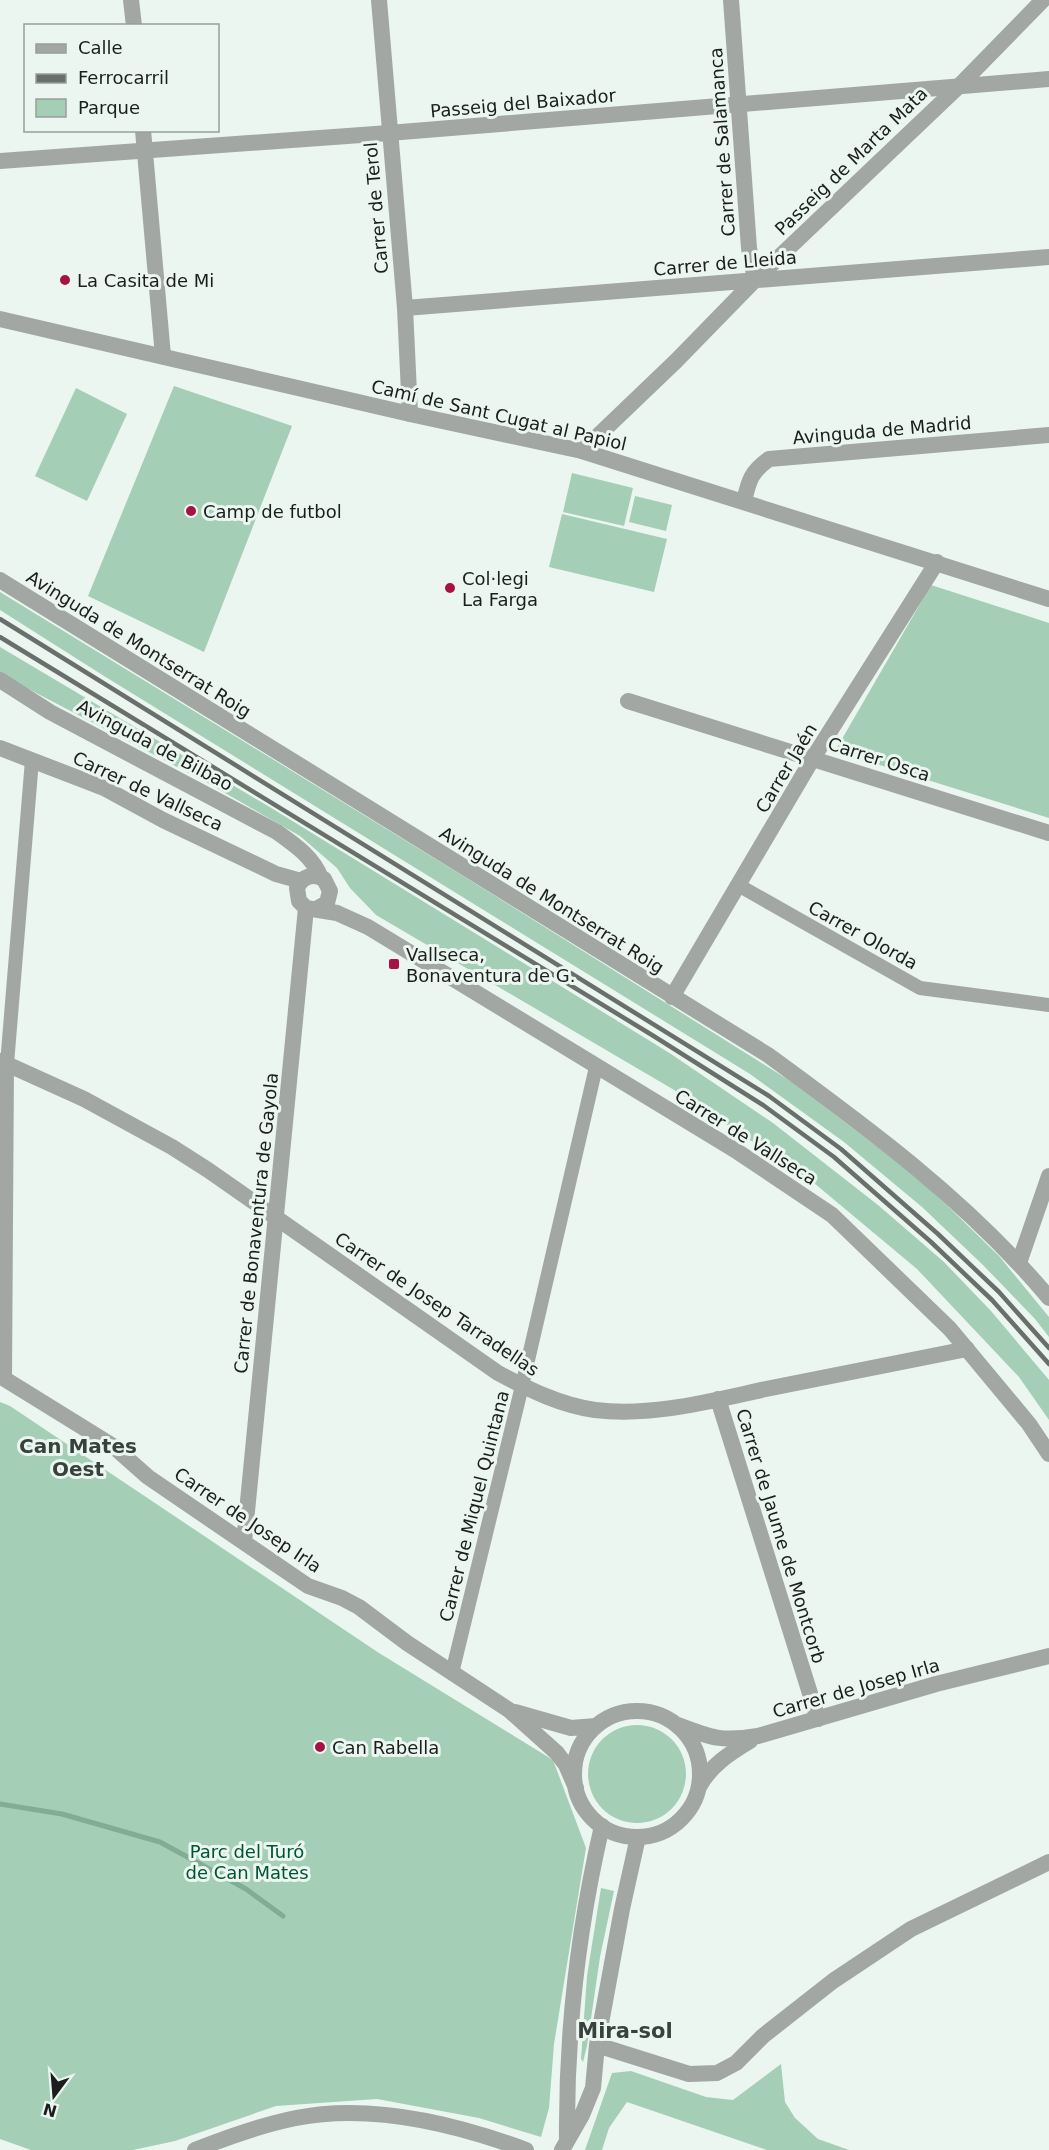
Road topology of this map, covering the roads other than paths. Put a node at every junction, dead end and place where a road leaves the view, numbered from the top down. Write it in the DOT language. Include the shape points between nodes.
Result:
graph roads {
  1 [pos="131,0"];
  2 [pos="379,0"];
  3 [pos="731,0"];
  4 [pos="1043,0"];
  5 [pos="134,24"];
  6 [pos="1049,79"];
  7 [pos="958,87"];
  8 [pos="740,105"];
  9 [pos="143,132"];
  10 [pos="389,134"];
  11 [pos="146,151"];
  12 [pos="0,161"];
  13 [pos="1049,257"];
  14 [pos="755,280"];
  15 [pos="405,308"];
  16 [pos="0,319"];
  17 [pos="163,356"];
  18 [pos="410,414"];
  19 [pos="1049,435"];
  20 [pos="582,451"];
  21 [pos="744,501"];
  22 [pos="937,562"];
  23 [pos="0,580"];
  24 [pos="1049,599"];
  25 [pos="0,680"];
  26 [pos="628,701"];
  27 [pos="0,748"];
  28 [pos="813,758"];
  29 [pos="32,760"];
  30 [pos="1049,833"];
  31 [pos="292,843"];
  32 [pos="326,884"];
  33 [pos="738,885"];
  34 [pos="304,895"];
  35 [pos="363,923"];
  36 [pos="672,997"];
  37 [pos="1049,1005"];
  38 [pos="3,1063"];
  39 [pos="596,1067"];
  40 [pos="1049,1176"];
  41 [pos="277,1218"];
  42 [pos="1019,1263"];
  43 [pos="1049,1298"];
  44 [pos="967,1349"];
  45 [pos="2,1377"];
  46 [pos="522,1386"];
  47 [pos="718,1399"];
  48 [pos="1049,1454"];
  49 [pos="244,1542"];
  50 [pos="1049,1656"];
  51 [pos="452,1673"];
  52 [pos="509,1710"];
  53 [pos="818,1719"];
  54 [pos="674,1724"];
  55 [pos="596,1726"];
  56 [pos="758,1736"];
  57 [pos="576,1788"];
  58 [pos="698,1788"];
  59 [pos="602,1826"];
  60 [pos="638,1837"];
  61 [pos="1049,1862"];
  62 [pos="597,2045"];
  63 [pos="565,2145"];
  64 [pos="195,2150"];
  65 [pos="526,2150"];
  1 -- 5 [label="street"];
  2 -- 10 [label="street, Carrer de Terol"];
  3 -- 8 [label="street, Carrer de Salamanca"];
  4 -- 7 [label="street, Passeig de Marta Mata"];
  6 -- 7 [label="street, Passeig del Baixador"];
  7 -- 8 [label="street, Passeig del Baixador"];
  7 -- 14 [label="street, Passeig de Marta Mata"];
  8 -- 10 [label="street, Passeig del Baixador"];
  8 -- 14 [label="street, Carrer de Salamanca" via="749,248"];
  9 -- 11 [label="street"];
  10 -- 11 [label="street, Passeig del Baixador"];
  10 -- 15 [label="street, Carrer de Terol"];
  11 -- 12 [label="street, Passeig del Baixador"];
  11 -- 17 [label="street"];
  13 -- 14 [label="street, Carrer de Lleida"];
  14 -- 15 [label="street, Carrer de Lleida"];
  14 -- 20 [label="street, Passeig de Marta Mata"];
  15 -- 18 [label="street, Carrer de Terol"];
  16 -- 17 [label="street, Camí de Sant Cugat al Papiol"];
  17 -- 18 [label="street, Camí de Sant Cugat al Papiol"];
  18 -- 20 [label="street, Camí de Sant Cugat al Papiol"];
  19 -- 21 [label="street, Avinguda de Madrid" via="769,459 756,468"];
  20 -- 21 [label="street, Camí de Sant Cugat al Papiol"];
  21 -- 22 [label="street, Camí de Sant Cugat al Papiol"];
  22 -- 24 [label="street, Camí de Sant Cugat al Papiol"];
  22 -- 28 [label="street, Carrer Jaén"];
  23 -- 36 [label="street, Avinguda de Montserrat Roig"];
  25 -- 31 [label="street, Avinguda de Bilbao" via="50,712"];
  26 -- 28 [label="street, Carrer Osca"];
  27 -- 29 [label="street, Carrer de Vallseca"];
  28 -- 30 [label="street, Carrer Osca"];
  28 -- 33 [label="street, Carrer Jaén"];
  29 -- 34 [label="street, Carrer de Vallseca" via="104,788 276,874"];
  29 -- 38 [label="street"];
  31 -- 32 [label="street, Avinguda de Bilbao" via="318,869"];
  31 -- 34 [label="street" via="302,858"];
  32 -- 34 [label="street" via="312,875"];
  32 -- 34 [label="street" via="327,903"];
  32 -- 35 [label="street, Carrer de Vallseca"];
  33 -- 36 [label="street, Carrer Jaén"];
  33 -- 37 [label="street, Carrer Olorda" via="920,988"];
  34 -- 35 [label="street, Carrer de Vallseca"];
  34 -- 41 [label="street, Carrer de Bonaventura de Gayola"];
  35 -- 39 [label="street, Carrer de Vallseca"];
  36 -- 42 [label="street, Avinguda de Montserrat Roig" via="768,1054 860,1122 952,1198"];
  38 -- 41 [label="street, Carrer de Josep Tarradellas" via="84,1099 172,1147"];
  38 -- 45 [label="street"];
  39 -- 44 [label="street, Carrer de Vallseca" via="738,1152 832,1215"];
  39 -- 46 [label="street, Carrer de Miquel Quintana"];
  40 -- 42 [label="street"];
  41 -- 46 [label="street, Carrer de Josep Tarradellas"];
  41 -- 49 [label="street, Carrer de Bonaventura de Gayola"];
  42 -- 43 [label="street, Avinguda de Montserrat Roig"];
  44 -- 47 [label="street, Carrer de Josep Tarradellas"];
  44 -- 48 [label="street, Carrer de Vallseca"];
  45 -- 49 [label="street, Carrer de Josep Irla" via="113,1446 142,1473"];
  46 -- 47 [label="street, Carrer de Josep Tarradellas" via="565,1404 598,1410 646,1411"];
  46 -- 51 [label="street, Carrer de Miquel Quintana"];
  47 -- 53 [label="street, Carrer de Jaume de Montcorb"];
  49 -- 51 [label="street, Carrer de Josep Irla" via="308,1586 359,1607"];
  50 -- 53 [label="street, Carrer de Josep Irla"];
  51 -- 52 [label="street, Carrer de Josep Irla"];
  52 -- 55 [label="street" via="571,1728"];
  52 -- 57 [label="street" via="557,1753"];
  53 -- 56 [label="street, Carrer de Josep Irla"];
  54 -- 55 [label="street" via="653,1713 634,1712 611,1717"];
  54 -- 56 [label="street, Carrer de Josep Irla" via="732,1741"];
  54 -- 58 [label="street" via="696,1752"];
  55 -- 57 [label="street" via="577,1754"];
  56 -- 58 [label="street" via="716,1765"];
  57 -- 59 [label="street" via="581,1803"];
  58 -- 60 [label="street" via="688,1810 672,1826"];
  59 -- 60 [label="street"];
  59 -- 63 [label="street" via="574,1980"];
  60 -- 62 [label="street"];
  61 -- 62 [label="street" via="911,1929 833,1981 763,2036 736,2063 717,2073 689,2074"];
  62 -- 63 [label="street" via="594,2088"];
  64 -- 65 [label="street" via="297,2118 347,2114 404,2117 450,2125"];
}
